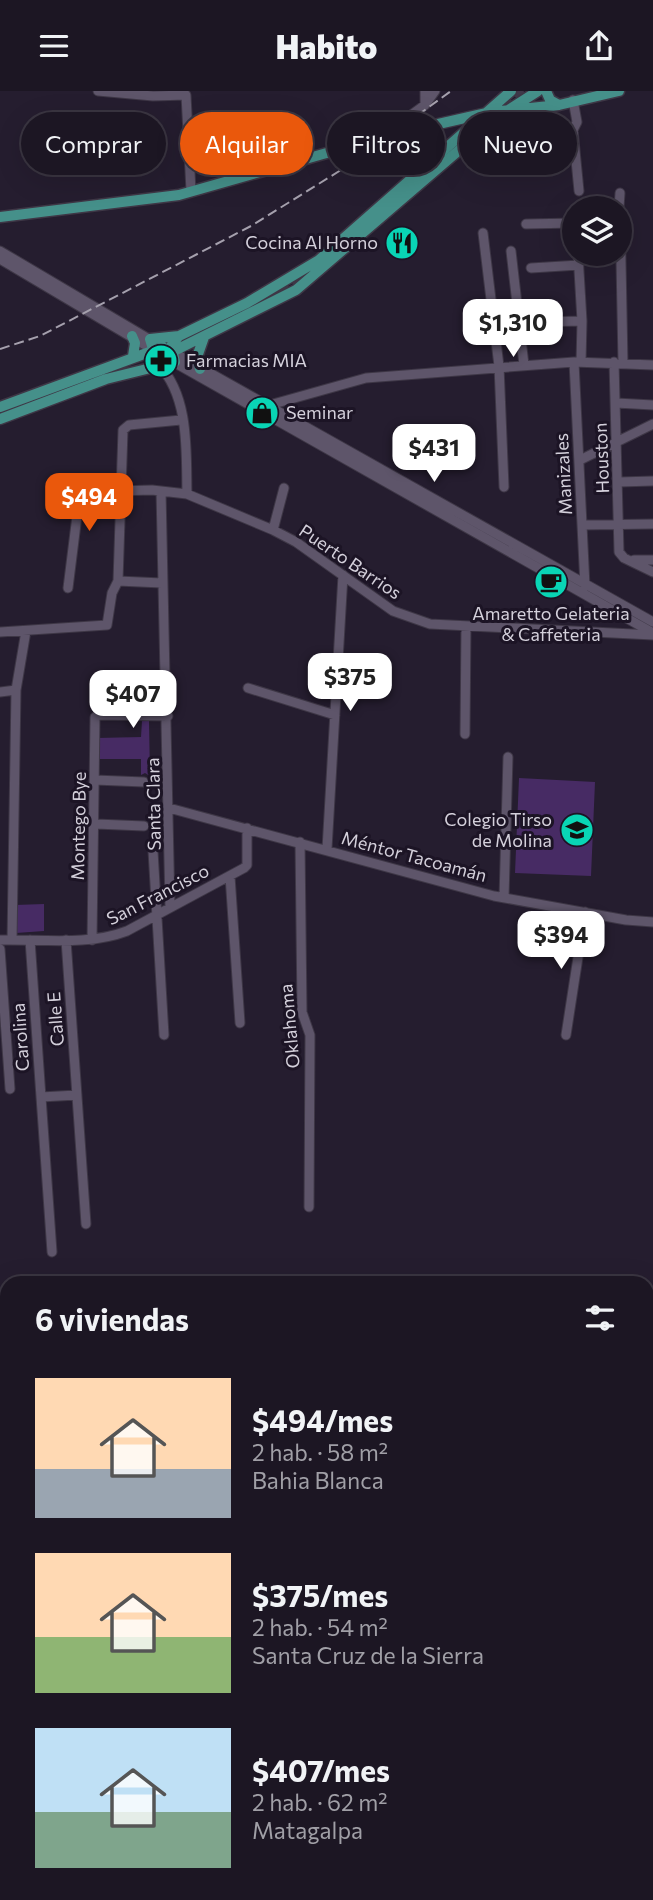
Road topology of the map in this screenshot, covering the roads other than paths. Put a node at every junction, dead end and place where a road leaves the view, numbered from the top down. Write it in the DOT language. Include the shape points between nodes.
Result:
graph roads {
  1 [pos="97,91"];
  2 [pos="425,91"];
  3 [pos="435,91"];
  4 [pos="512,91"];
  5 [pos="538,91"];
  6 [pos="546,91"];
  7 [pos="619,91"];
  8 [pos="153,94"];
  9 [pos="573,100"];
  10 [pos="425,105"];
  11 [pos="559,105"];
  12 [pos="507,111"];
  13 [pos="415,112"];
  14 [pos="488,112"];
  15 [pos="459,134"];
  16 [pos="327,153"];
  17 [pos="191,191"];
  18 [pos="579,191"];
  19 [pos="0,217"];
  20 [pos="562,223"];
  21 [pos="526,224"];
  22 [pos="483,233"];
  23 [pos="0,251"];
  24 [pos="511,251"];
  25 [pos="0,259"];
  26 [pos="563,266"];
  27 [pos="579,266"];
  28 [pos="620,266"];
  29 [pos="531,268"];
  30 [pos="582,321"];
  31 [pos="538,322"];
  32 [pos="132,336"];
  33 [pos="179,336"];
  34 [pos="204,338"];
  35 [pos="162,353"];
  36 [pos="133,356"];
  37 [pos="577,362"];
  38 [pos="619,363"];
  39 [pos="524,365"];
  40 [pos="653,365"];
  41 [pos="499,366"];
  42 [pos="200,369"];
  43 [pos="616,403"];
  44 [pos="653,405"];
  45 [pos="266,406"];
  46 [pos="0,407"];
  47 [pos="0,419"];
  48 [pos="181,420"];
  49 [pos="653,425"];
  50 [pos="618,441"];
  51 [pos="580,460"];
  52 [pos="653,481"];
  53 [pos="619,482"];
  54 [pos="504,487"];
  55 [pos="284,488"];
  56 [pos="120,489"];
  57 [pos="161,491"];
  58 [pos="187,494"];
  59 [pos="620,524"];
  60 [pos="653,524"];
  61 [pos="582,525"];
  62 [pos="273,530"];
  63 [pos="628,560"];
  64 [pos="653,560"];
  65 [pos="653,572"];
  66 [pos="343,576"];
  67 [pos="118,581"];
  68 [pos="162,583"];
  69 [pos="585,586"];
  70 [pos="68,588"];
  71 [pos="653,622"];
  72 [pos="466,627"];
  73 [pos="26,631"];
  74 [pos="0,632"];
  75 [pos="653,634"];
  76 [pos="248,688"];
  77 [pos="16,689"];
  78 [pos="0,692"];
  79 [pos="335,715"];
  80 [pos="169,716"];
  81 [pos="465,734"];
  82 [pos="508,757"];
  83 [pos="95,780"];
  84 [pos="145,782"];
  85 [pos="169,808"];
  86 [pos="96,824"];
  87 [pos="144,825"];
  88 [pos="247,828"];
  89 [pos="300,842"];
  90 [pos="327,849"];
  91 [pos="153,851"];
  92 [pos="230,876"];
  93 [pos="505,898"];
  94 [pos="170,908"];
  95 [pos="585,912"];
  96 [pos="155,916"];
  97 [pos="653,922"];
  98 [pos="0,940"];
  99 [pos="12,940"];
  100 [pos="30,940"];
  101 [pos="66,940"];
  102 [pos="92,940"];
  103 [pos="0,949"];
  104 [pos="240,1023"];
  105 [pos="164,1035"];
  106 [pos="566,1035"];
  107 [pos="10,1089"];
  108 [pos="77,1095"];
  109 [pos="41,1097"];
  110 [pos="309,1207"];
  111 [pos="86,1224"];
  112 [pos="52,1252"];
  1 -- 8 [label="street"];
  2 -- 10 [label="street"];
  3 -- 10 [label="street"];
  4 -- 14 [label="main road"];
  5 -- 12 [label="main road"];
  6 -- 11 [label="main road"];
  7 -- 9 [label="main road"];
  8 -- 17 [label="street" via="186,95"];
  9 -- 11 [label="main road"];
  9 -- 18 [label="street"];
  10 -- 13 [label="street"];
  11 -- 12 [label="main road"];
  12 -- 14 [label="main road"];
  12 -- 34 [label="main road" via="296,290"];
  15 -- 33 [label="main road" via="319,260"];
  16 -- 17 [label="main road"];
  17 -- 19 [label="main road"];
  20 -- 21 [label="street"];
  22 -- 41 [label="street"];
  23 -- 35 [label="street"];
  24 -- 39 [label="street"];
  25 -- 32 [label="street"];
  26 -- 29 [label="street"];
  27 -- 30 [label="street, Manizales"];
  28 -- 38 [label="street, Houston"];
  30 -- 31 [label="street"];
  30 -- 37 [label="street, Manizales"];
  32 -- 35 [label="street"];
  32 -- 36 [label="main road"];
  33 -- 35 [label="main road"];
  33 -- 35 [label="main road"];
  34 -- 35 [label="main road"];
  34 -- 42 [label="main road" via="197,357"];
  35 -- 36 [label="main road"];
  35 -- 42 [label="street"];
  35 -- 47 [label="main road" via="133,371"];
  35 -- 48 [label="street"];
  35 -- 75 [label="street"];
  36 -- 46 [label="main road"];
  37 -- 38 [label="street"];
  37 -- 39 [label="street"];
  37 -- 51 [label="street, Manizales"];
  38 -- 40 [label="street"];
  38 -- 43 [label="street, Houston"];
  39 -- 41 [label="street"];
  41 -- 45 [label="street" via="366,378"];
  41 -- 54 [label="street"];
  42 -- 45 [label="street"];
  43 -- 44 [label="street"];
  43 -- 50 [label="street, Houston"];
  45 -- 69 [label="street"];
  48 -- 56 [label="street" via="126,427"];
  48 -- 58 [label="street" via="186,433"];
  49 -- 50 [label="street"];
  50 -- 51 [label="street"];
  50 -- 53 [label="street, Houston"];
  51 -- 61 [label="street, Manizales"];
  52 -- 53 [label="street"];
  53 -- 59 [label="street, Houston"];
  55 -- 62 [label="street"];
  56 -- 57 [label="street, Puerto Barrios"];
  56 -- 67 [label="street"];
  56 -- 70 [label="street, Puerto Barrios" via="80,492"];
  57 -- 58 [label="street, Puerto Barrios"];
  57 -- 68 [label="street, Santa Clara"];
  58 -- 62 [label="street, Puerto Barrios"];
  59 -- 60 [label="street"];
  59 -- 61 [label="street"];
  59 -- 63 [label="street, Houston" via="620,552"];
  61 -- 69 [label="street, Manizales"];
  62 -- 66 [label="street, Puerto Barrios"];
  63 -- 64 [label="street"];
  63 -- 65 [label="street"];
  66 -- 72 [label="street, Puerto Barrios" via="398,613 430,624"];
  66 -- 79 [label="street"];
  67 -- 68 [label="street"];
  67 -- 73 [label="street" via="105,627"];
  68 -- 80 [label="street, Santa Clara"];
  69 -- 71 [label="street"];
  72 -- 75 [label="street, Puerto Barrios"];
  72 -- 81 [label="street"];
  73 -- 74 [label="street"];
  73 -- 77 [label="street"];
  76 -- 79 [label="street"];
  77 -- 78 [label="street"];
  77 -- 99 [label="street"];
  79 -- 90 [label="street"];
  80 -- 83 [label="street, Montego Bye" via="95,717"];
  80 -- 85 [label="street, Santa Clara"];
  82 -- 93 [label="street"];
  83 -- 84 [label="street"];
  83 -- 86 [label="street, Montego Bye"];
  85 -- 88 [label="street, Méntor Tacoamán"];
  85 -- 94 [label="street, Santa Clara"];
  86 -- 87 [label="street"];
  86 -- 102 [label="street, Montego Bye"];
  88 -- 89 [label="street, Méntor Tacoamán"];
  88 -- 92 [label="street, San Francisco" via="247,865"];
  89 -- 90 [label="street, Méntor Tacoamán"];
  89 -- 110 [label="street, Oklahoma" via="302,1012 310,1035"];
  90 -- 93 [label="street, Méntor Tacoamán"];
  91 -- 96 [label="street"];
  92 -- 94 [label="street, San Francisco"];
  92 -- 104 [label="street"];
  93 -- 95 [label="street, Méntor Tacoamán"];
  94 -- 96 [label="street, San Francisco"];
  95 -- 97 [label="street, Méntor Tacoamán"];
  95 -- 106 [label="street"];
  96 -- 102 [label="street, San Francisco" via="108,938"];
  96 -- 105 [label="street"];
  98 -- 99 [label="street, San Francisco"];
  99 -- 100 [label="street, San Francisco"];
  100 -- 101 [label="street, San Francisco"];
  100 -- 109 [label="street, Carolina"];
  101 -- 102 [label="street, San Francisco"];
  101 -- 108 [label="street, Calle E"];
  103 -- 107 [label="street"];
  108 -- 109 [label="street"];
  108 -- 111 [label="street, Calle E"];
  109 -- 112 [label="street, Carolina"];
}
